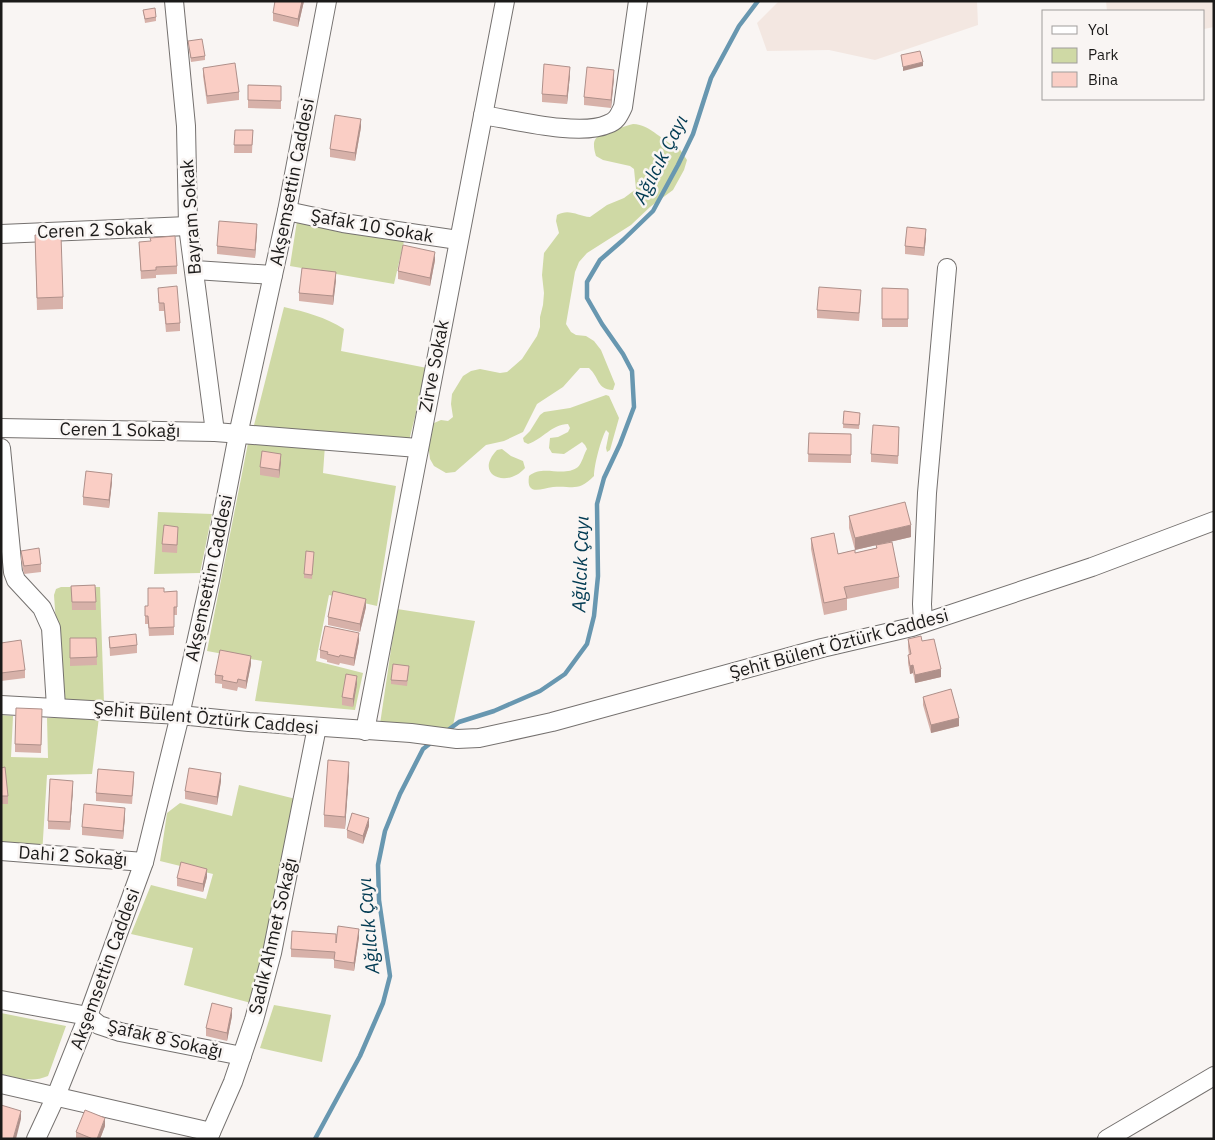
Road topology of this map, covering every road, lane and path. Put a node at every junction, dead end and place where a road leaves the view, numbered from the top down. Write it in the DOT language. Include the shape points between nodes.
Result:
graph roads {
  1 [pos="174,1"];
  2 [pos="327,1"];
  3 [pos="505,1"];
  4 [pos="638,1"];
  5 [pos="483,115"];
  6 [pos="287,211"];
  7 [pos="188,226"];
  8 [pos="1,234"];
  9 [pos="458,240"];
  10 [pos="948,268"];
  11 [pos="195,270"];
  12 [pos="273,275"];
  13 [pos="1,428"];
  14 [pos="215,432"];
  15 [pos="238,434"];
  16 [pos="1,448"];
  17 [pos="418,448"];
  18 [pos="1214,521"];
  19 [pos="923,623"];
  20 [pos="1,705"];
  21 [pos="56,707"];
  22 [pos="180,715"];
  23 [pos="317,727"];
  24 [pos="365,731"];
  25 [pos="1,850"];
  26 [pos="144,862"];
  27 [pos="1,1000"];
  28 [pos="88,1016"];
  29 [pos="242,1056"];
  30 [pos="1214,1076"];
  31 [pos="1,1084"];
  32 [pos="56,1096"];
  33 [pos="210,1135"];
  34 [pos="36,1139"];
  35 [pos="1107,1139"];
  1 -- 7 [label="street, Bayram Sokak" via="186,126"];
  2 -- 6 [label="street, Akşemsettin Caddesi"];
  3 -- 5 [label="street, Zirve Sokak"];
  4 -- 5 [label="street" via="622,107 610,124 587,130 569,129"];
  5 -- 9 [label="street, Zirve Sokak"];
  6 -- 9 [label="street, Şafak 10 Sokak"];
  6 -- 12 [label="street, Akşemsettin Caddesi"];
  7 -- 8 [label="street, Ceren 2 Sokak"];
  7 -- 11 [label="street, Bayram Sokak"];
  9 -- 17 [label="street, Zirve Sokak"];
  10 -- 19 [label="street" via="927,493"];
  11 -- 12 [label="street"];
  11 -- 14 [label="street, Bayram Sokak"];
  12 -- 15 [label="street, Akşemsettin Caddesi"];
  13 -- 14 [label="street, Ceren 1 Sokağı"];
  14 -- 15 [label="street, Ceren 1 Sokağı"];
  15 -- 17 [label="street, Ceren 1 Sokağı"];
  15 -- 22 [label="street, Akşemsettin Caddesi"];
  16 -- 21 [label="street" via="13,572 16,580 42,608 51,628"];
  17 -- 24 [label="street, Zirve Sokak"];
  18 -- 19 [label="street, Şehit Bülent Öztürk Caddesi" via="1092,567"];
  19 -- 24 [label="street, Şehit Bülent Öztürk Caddesi" via="496,735 457,739"];
  20 -- 21 [label="street, Şehit Bülent Öztürk Caddesi"];
  21 -- 22 [label="street, Şehit Bülent Öztürk Caddesi"];
  22 -- 23 [label="street, Şehit Bülent Öztürk Caddesi"];
  22 -- 26 [label="street, Akşemsettin Caddesi"];
  23 -- 24 [label="street, Şehit Bülent Öztürk Caddesi"];
  23 -- 29 [label="street, Sadık Ahmet Sokağı" via="272,953"];
  25 -- 26 [label="street, Dahi 2 Sokağı"];
  26 -- 28 [label="street, Akşemsettin Caddesi"];
  27 -- 28 [label="street, Şafak 8 Sokağı"];
  28 -- 29 [label="street, Şafak 8 Sokağı" via="99,1025 120,1032"];
  28 -- 32 [label="street, Akşemsettin Caddesi"];
  29 -- 33 [label="street, Sadık Ahmet Sokağı"];
  30 -- 35 [label="street"];
  31 -- 32 [label="street"];
  32 -- 33 [label="street"];
  32 -- 34 [label="street, Akşemsettin Caddesi"];
}
